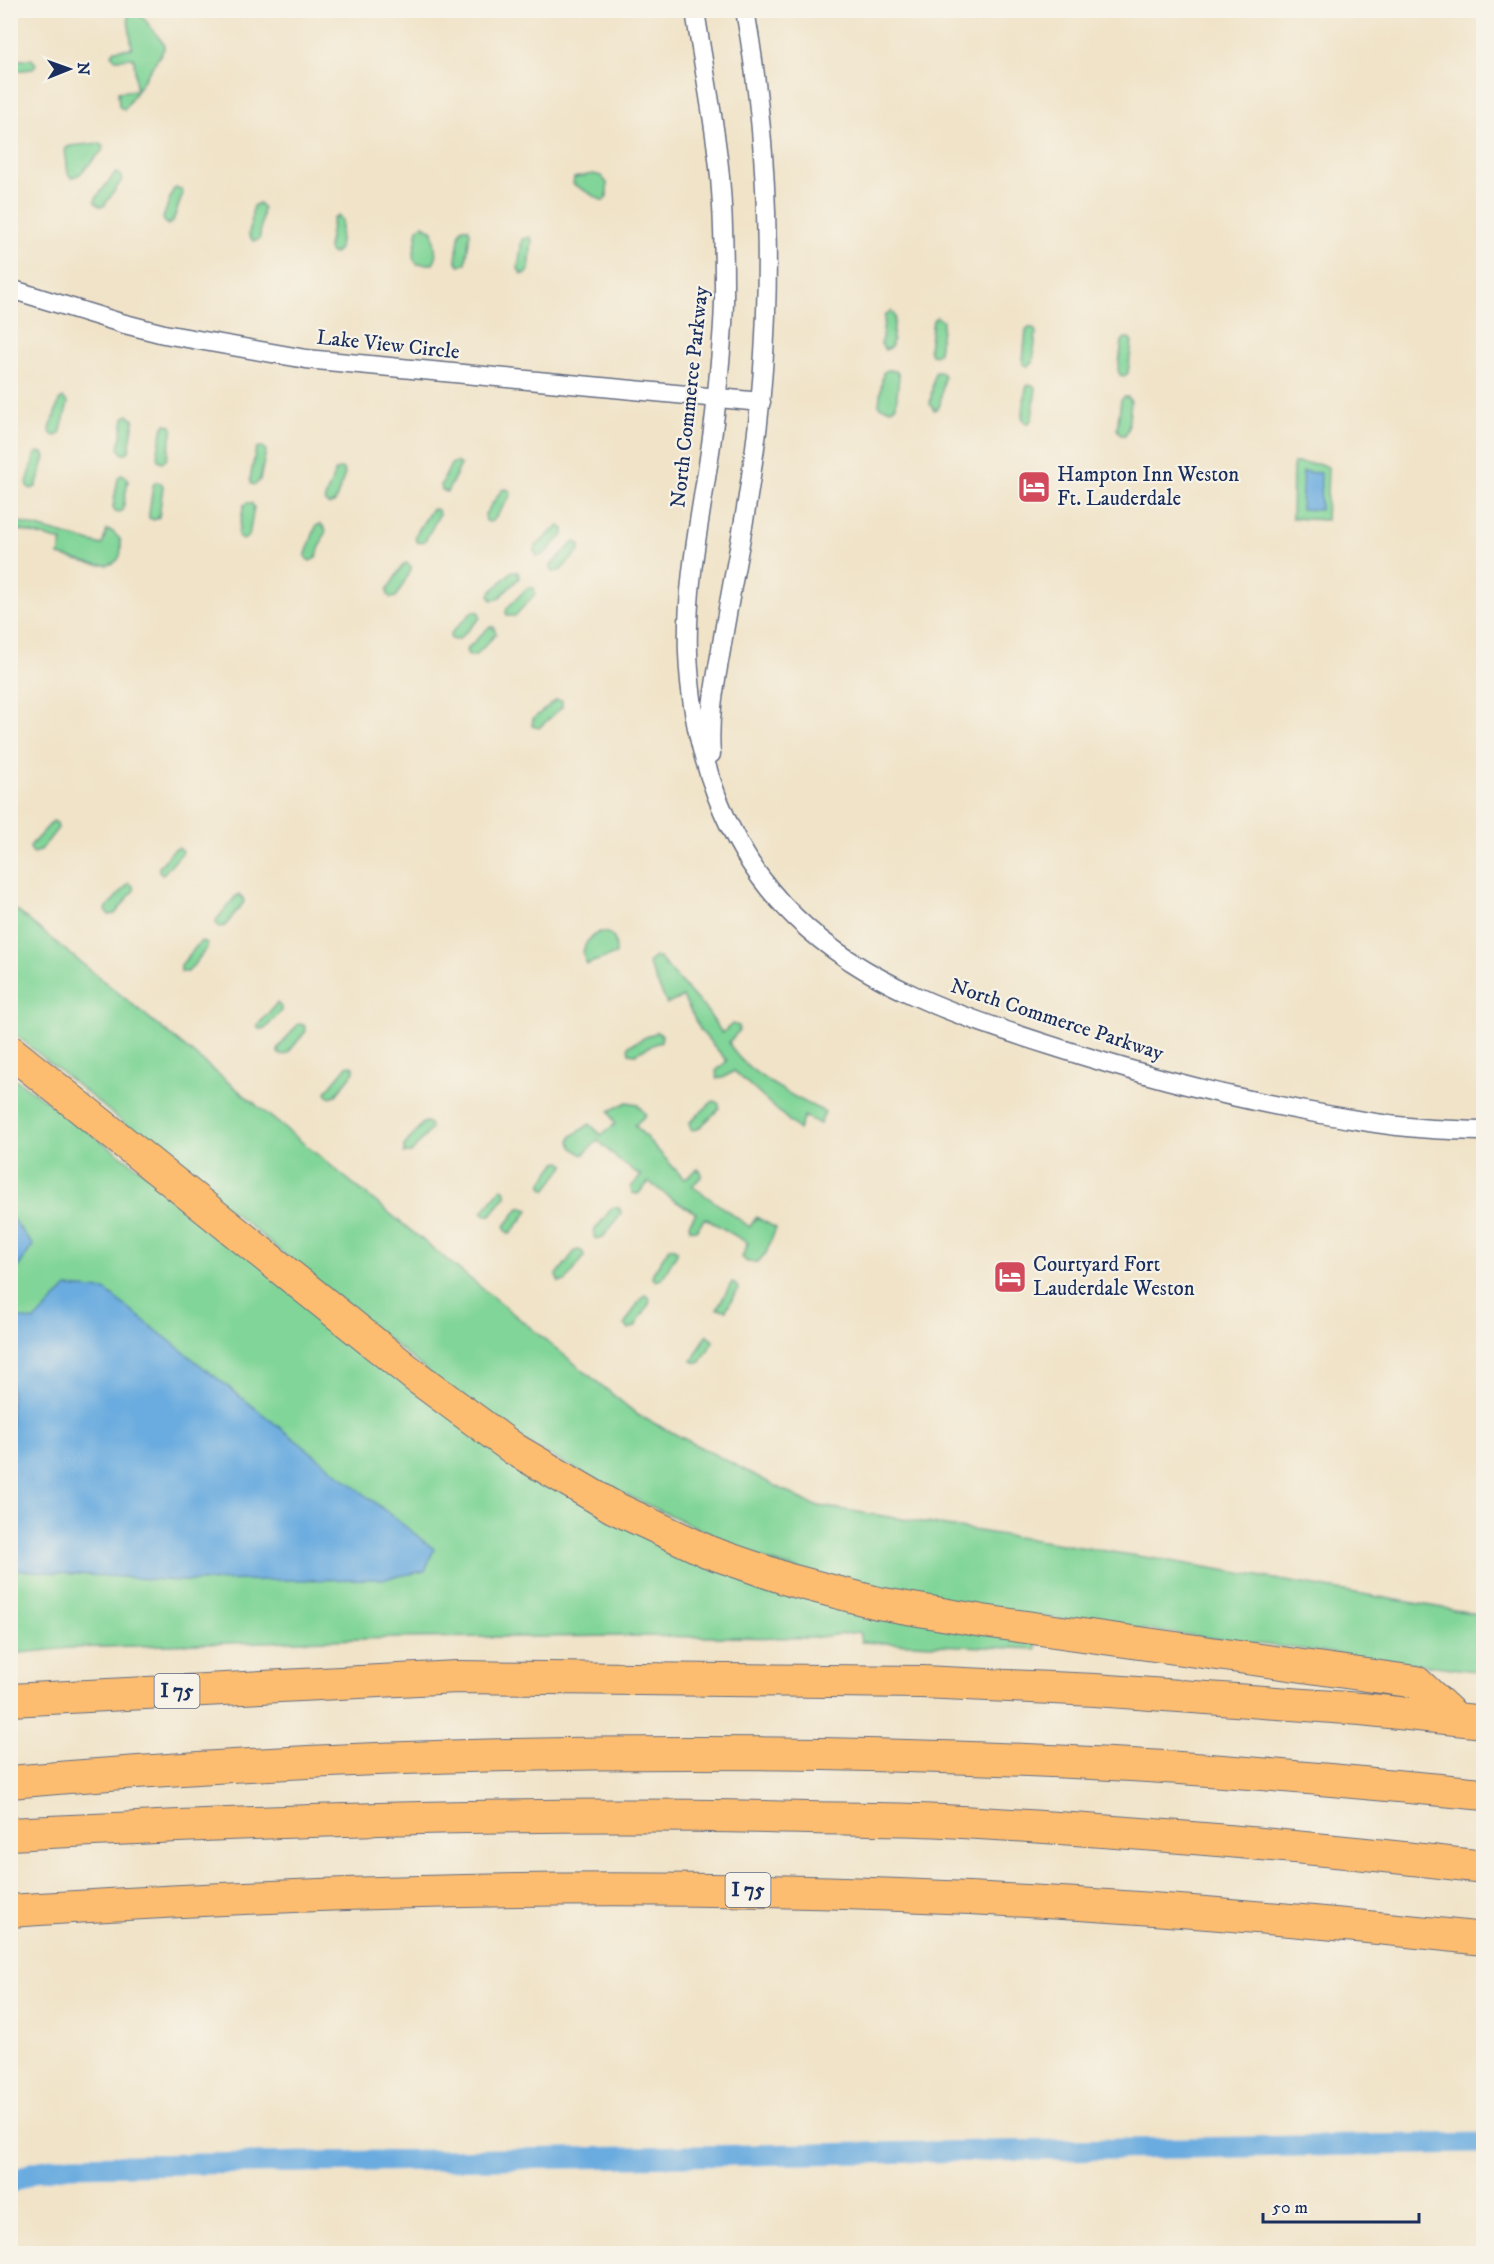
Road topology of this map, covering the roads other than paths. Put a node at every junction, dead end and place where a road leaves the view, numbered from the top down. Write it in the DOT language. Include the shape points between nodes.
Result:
graph roads {
  1 [pos="695,10"];
  2 [pos="745,10"];
  3 [pos="17,291"];
  4 [pos="717,399"];
  5 [pos="761,402"];
  6 [pos="713,786"];
  7 [pos="10,1051"];
  8 [pos="1484,1131"];
  9 [pos="10,1700"];
  10 [pos="1470,1720"];
  11 [pos="10,1782"];
  12 [pos="1484,1794"];
  13 [pos="10,1834"];
  14 [pos="1484,1867"];
  15 [pos="10,1911"];
  16 [pos="1484,1938"];
  1 -- 4 [label="street, North Commerce Parkway" via="720,176 725,289"];
  2 -- 5 [label="street, North Commerce Parkway" via="765,184 767,260"];
  3 -- 4 [label="street, Lake View Circle" via="121,324 306,359"];
  4 -- 5 [label="street, Lake View Circle"];
  4 -- 6 [label="street, North Commerce Parkway" via="692,570 688,650 691,694"];
  5 -- 6 [label="street, North Commerce Parkway" via="743,533 714,690 710,741"];
  6 -- 8 [label="street, North Commerce Parkway" via="735,840 762,881 794,917 867,973 906,993 1092,1059 1216,1092 1406,1127"];
  7 -- 10 [label="highway" via="415,1376 514,1449 613,1507 709,1552 790,1580 878,1603 1416,1682"];
  9 -- 10 [label="highway, I 75" via="457,1677 922,1682 1095,1690"];
  11 -- 12 [label="highway" via="245,1764 453,1755 706,1753 1096,1763"];
  13 -- 14 [label="highway" via="455,1816 919,1820 1217,1840"];
  15 -- 16 [label="highway, I 75" via="382,1892 765,1891 1098,1905"];
}
